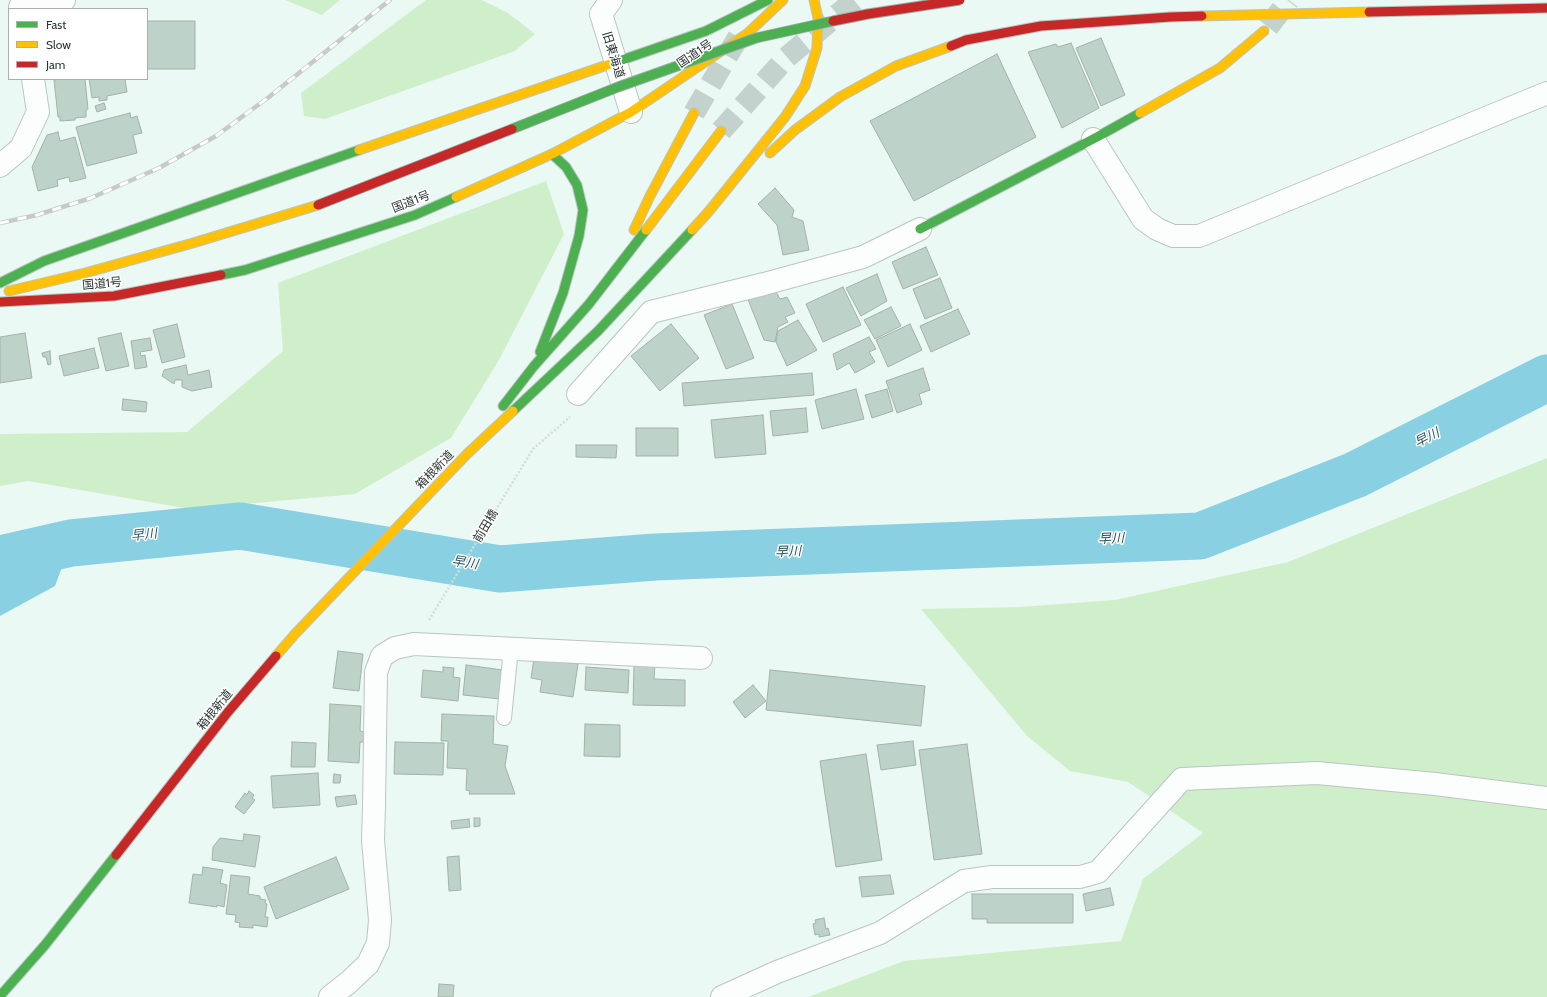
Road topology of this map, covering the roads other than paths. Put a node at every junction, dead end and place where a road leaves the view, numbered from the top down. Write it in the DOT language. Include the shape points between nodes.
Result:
graph roads {
  1 [pos="64,0"];
  2 [pos="611,0"];
  3 [pos="768,0"];
  4 [pos="783,0"];
  5 [pos="814,0"];
  6 [pos="960,0"];
  7 [pos="20,5"];
  8 [pos="1547,8"];
  9 [pos="1264,31"];
  10 [pos="615,62"];
  11 [pos="32,80"];
  12 [pos="1547,93"];
  13 [pos="631,112"];
  14 [pos="694,113"];
  15 [pos="721,132"];
  16 [pos="1093,139"];
  17 [pos="552,154"];
  18 [pos="0,166"];
  19 [pos="710,210"];
  20 [pos="920,229"];
  21 [pos="615,269"];
  22 [pos="0,283"];
  23 [pos="0,294"];
  24 [pos="0,302"];
  25 [pos="534,366"];
  26 [pos="578,394"];
  27 [pos="467,454"];
  28 [pos="511,648"];
  29 [pos="701,658"];
  30 [pos="504,718"];
  31 [pos="1547,798"];
  32 [pos="0,996"];
  33 [pos="330,997"];
  34 [pos="722,997"];
  1 -- 7 [label="street"];
  2 -- 10 [label="street, 旧東海道" via="600,14"];
  3 -- 10 [label="main road, 国道1号" via="706,31"];
  4 -- 13 [label="main road, 国道1号" via="748,33"];
  5 -- 19 [label="main road" via="818,18 817,48 805,86 785,116"];
  6 -- 23 [label="main road, bridge" via="868,14 756,38 618,87 318,205 193,243"];
  8 -- 19 [label="main road" via="1170,18 1041,26 966,40 896,66 840,98 795,130"];
  9 -- 16 [label="main road" via="1220,68"];
  10 -- 13 [label="street, 旧東海道"];
  10 -- 22 [label="main road, 国道1号" via="44,261"];
  11 -- 18 [label="street" via="38,112 21,148"];
  12 -- 16 [label="street" via="1198,236 1173,236 1143,219"];
  13 -- 17 [label="main road, 国道1号"];
  14 -- 21 [label="main road"];
  15 -- 21 [label="main road"];
  16 -- 20 [label="main road"];
  17 -- 24 [label="main road, 国道1号" via="415,215 245,270 114,296"];
  17 -- 25 [label="main road" via="566,167 577,185 583,210 579,236 563,294"];
  19 -- 27 [label="main road" via="598,331"];
  20 -- 26 [label="street" via="863,257 651,312"];
  21 -- 25 [label="main road" via="589,304"];
  25 -- 27 [label="main road"];
  27 -- 32 [label="main road, 箱根新道" via="296,634 228,712 45,945"];
  28 -- 29 [label="street"];
  28 -- 30 [label="lane"];
  28 -- 33 [label="street" via="414,644 396,648 382,656 376,672 373,840 380,920 378,943 368,964"];
  31 -- 34 [label="street" via="1317,773 1182,779 1098,872 1080,878 992,877 964,881 880,933 777,972"];
}
